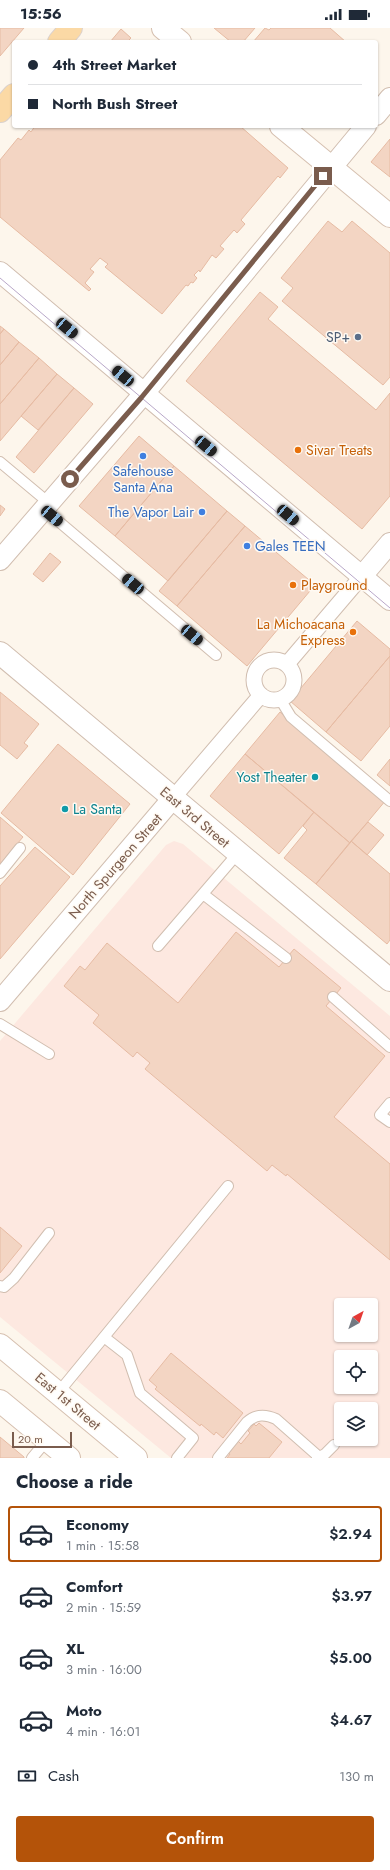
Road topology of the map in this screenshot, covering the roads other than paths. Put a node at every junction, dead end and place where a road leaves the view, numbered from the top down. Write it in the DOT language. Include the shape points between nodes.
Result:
graph roads {
  1 [pos="71,28"];
  2 [pos="163,28"];
  3 [pos="61,40"];
  4 [pos="178,40"];
  5 [pos="12,97"];
  6 [pos="390,98"];
  7 [pos="0,111"];
  8 [pos="378,113"];
  9 [pos="282,128"];
  10 [pos="364,128"];
  11 [pos="330,168"];
  12 [pos="390,216"];
  13 [pos="0,272"];
  14 [pos="144,394"];
  15 [pos="0,462"];
  16 [pos="47,506"];
  17 [pos="390,543"];
  18 [pos="0,560"];
  19 [pos="362,576"];
  20 [pos="390,600"];
  21 [pos="0,653"];
  22 [pos="216,655"];
  23 [pos="287,664"];
  24 [pos="261,695"];
  25 [pos="280,699"];
  26 [pos="173,798"];
  27 [pos="390,801"];
  28 [pos="20,848"];
  29 [pos="238,853"];
  30 [pos="0,873"];
  31 [pos="203,894"];
  32 [pos="158,946"];
  33 [pos="286,958"];
  34 [pos="390,980"];
  35 [pos="333,997"];
  36 [pos="0,1001"];
  37 [pos="0,1024"];
  38 [pos="390,1047"];
  39 [pos="49,1054"];
  40 [pos="390,1103"];
  41 [pos="390,1122"];
  42 [pos="228,1186"];
  43 [pos="49,1233"];
  44 [pos="0,1286"];
  45 [pos="104,1337"];
  46 [pos="0,1345"];
  47 [pos="58,1393"];
  48 [pos="0,1401"];
  49 [pos="47,1440"];
  50 [pos="334,1445"];
  51 [pos="317,1457"];
  52 [pos="32,1458"];
  53 [pos="68,1458"];
  54 [pos="136,1458"];
  55 [pos="177,1458"];
  56 [pos="218,1458"];
  1 -- 3 [label="main road"];
  2 -- 4 [label="street"];
  5 -- 7 [label="main road"];
  6 -- 8 [label="street"];
  9 -- 11 [label="street"];
  10 -- 11 [label="street"];
  11 -- 12 [label="street"];
  11 -- 14 [label="street"];
  13 -- 14 [label="street"];
  14 -- 16 [label="street"];
  14 -- 19 [label="street"];
  15 -- 16 [label="lane"];
  16 -- 18 [label="street"];
  16 -- 22 [label="lane"];
  17 -- 19 [label="street"];
  19 -- 20 [label="street"];
  19 -- 23 [label="street"];
  21 -- 26 [label="street, East 3rd Street"];
  23 -- 24 [label="street" via="273,660 259,667 254,681"];
  23 -- 25 [label="street" via="292,670 294,684 286,696"];
  24 -- 25 [label="street"];
  24 -- 26 [label="street, North Spurgeon Street"];
  25 -- 27 [label="lane" via="291,717"];
  26 -- 29 [label="street, East 3rd Street"];
  26 -- 36 [label="street, North Spurgeon Street"];
  28 -- 30 [label="lane"];
  29 -- 31 [label="lane"];
  29 -- 34 [label="street, East 3rd Street"];
  31 -- 32 [label="lane"];
  31 -- 33 [label="lane"];
  35 -- 38 [label="lane"];
  37 -- 39 [label="lane"];
  40 -- 41 [label="lane" via="380,1114"];
  42 -- 45 [label="lane"];
  43 -- 44 [label="lane" via="14,1278 4,1287"];
  45 -- 47 [label="lane"];
  45 -- 55 [label="lane" via="127,1355 140,1393 193,1438"];
  46 -- 47 [label="street, East 1st Street"];
  47 -- 54 [label="street, East 1st Street"];
  48 -- 49 [label="street"];
  49 -- 52 [label="lane"];
  49 -- 53 [label="street"];
  50 -- 51 [label="lane" via="325,1454"];
  51 -- 56 [label="lane" via="276,1420 260,1415 247,1422"];
}
